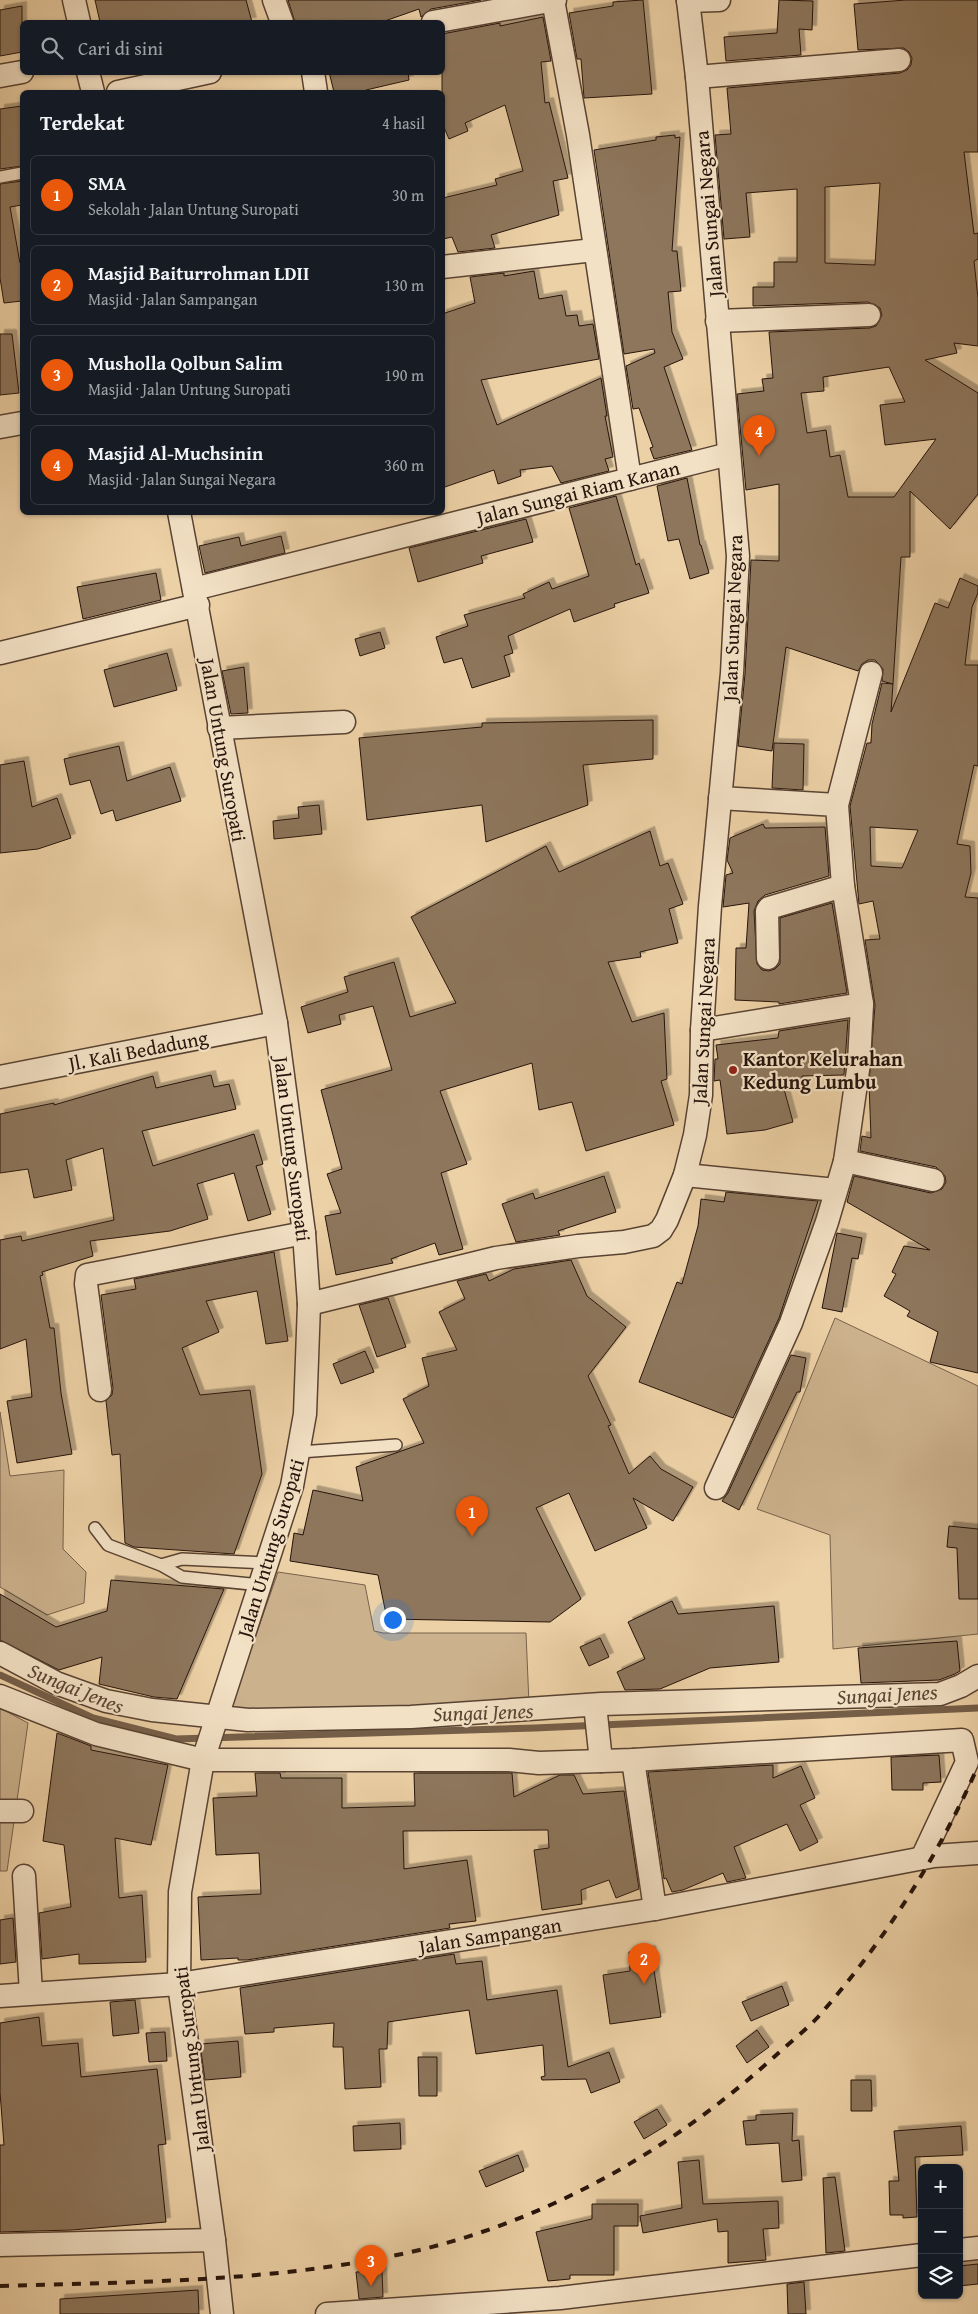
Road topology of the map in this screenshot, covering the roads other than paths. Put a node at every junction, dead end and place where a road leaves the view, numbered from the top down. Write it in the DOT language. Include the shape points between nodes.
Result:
graph roads {
  1 [pos="74,0"];
  2 [pos="274,0"];
  3 [pos="554,0"];
  4 [pos="688,0"];
  5 [pos="719,0"];
  6 [pos="79,20"];
  7 [pos="281,20"];
  8 [pos="444,20"];
  9 [pos="899,60"];
  10 [pos="20,72"];
  11 [pos="89,75"];
  12 [pos="196,75"];
  13 [pos="313,75"];
  14 [pos="0,76"];
  15 [pos="697,77"];
  16 [pos="92,90"];
  17 [pos="127,90"];
  18 [pos="316,90"];
  19 [pos="20,173"];
  20 [pos="0,177"];
  21 [pos="594,250"];
  22 [pos="445,267"];
  23 [pos="869,315"];
  24 [pos="717,321"];
  25 [pos="20,423"];
  26 [pos="0,428"];
  27 [pos="729,454"];
  28 [pos="630,479"];
  29 [pos="180,515"];
  30 [pos="196,597"];
  31 [pos="0,653"];
  32 [pos="870,673"];
  33 [pos="344,722"];
  34 [pos="219,728"];
  35 [pos="720,798"];
  36 [pos="837,804"];
  37 [pos="843,886"];
  38 [pos="768,958"];
  39 [pos="862,1004"];
  40 [pos="276,1023"];
  41 [pos="702,1030"];
  42 [pos="0,1077"];
  43 [pos="844,1161"];
  44 [pos="685,1175"];
  45 [pos="933,1180"];
  46 [pos="836,1190"];
  47 [pos="304,1234"];
  48 [pos="309,1304"];
  49 [pos="100,1390"];
  50 [pos="396,1445"];
  51 [pos="300,1452"];
  52 [pos="716,1488"];
  53 [pos="95,1528"];
  54 [pos="268,1563"];
  55 [pos="161,1565"];
  56 [pos="260,1585"];
  57 [pos="0,1653"];
  58 [pos="978,1676"];
  59 [pos="0,1696"];
  60 [pos="596,1710"];
  61 [pos="215,1721"];
  62 [pos="204,1758"];
  63 [pos="633,1760"];
  64 [pos="601,1761"];
  65 [pos="978,1853"];
  66 [pos="922,1858"];
  67 [pos="24,1876"];
  68 [pos="655,1909"];
  69 [pos="178,1984"];
  70 [pos="31,1993"];
  71 [pos="0,1996"];
  72 [pos="214,2240"];
  73 [pos="0,2245"];
  74 [pos="978,2248"];
  75 [pos="963,2250"];
  76 [pos="918,2256"];
  77 [pos="560,2306"];
  78 [pos="222,2314"];
  79 [pos="327,2314"];
  1 -- 6 [label="street"];
  2 -- 7 [label="street"];
  3 -- 8 [label="street"];
  3 -- 21 [label="street"];
  4 -- 5 [label="street"];
  4 -- 15 [label="street, Jalan Sungai Negara"];
  9 -- 15 [label="street"];
  10 -- 14 [label="street"];
  11 -- 16 [label="street"];
  12 -- 17 [label="street"];
  13 -- 18 [label="street"];
  15 -- 24 [label="street, Jalan Sungai Negara"];
  19 -- 20 [label="lane"];
  21 -- 22 [label="street"];
  21 -- 28 [label="street"];
  23 -- 24 [label="street"];
  24 -- 27 [label="street, Jalan Sungai Negara"];
  25 -- 26 [label="street"];
  27 -- 28 [label="street, Jalan Sungai Riam Kanan"];
  27 -- 35 [label="street, Jalan Sungai Negara" via="738,556"];
  28 -- 30 [label="street, Jalan Sungai Riam Kanan"];
  29 -- 30 [label="street, Jalan Untung Suropati"];
  30 -- 31 [label="street, Jalan Sungai Riam Kanan"];
  30 -- 34 [label="street, Jalan Untung Suropati"];
  32 -- 36 [label="street"];
  33 -- 34 [label="street"];
  34 -- 40 [label="street, Jalan Untung Suropati"];
  35 -- 36 [label="street"];
  35 -- 41 [label="street, Jalan Sungai Negara"];
  36 -- 37 [label="street"];
  37 -- 38 [label="street" via="770,908 767,911"];
  37 -- 39 [label="street"];
  39 -- 41 [label="street"];
  39 -- 43 [label="street" via="859,1063"];
  40 -- 42 [label="street, Jl. Kali Bedadung"];
  40 -- 47 [label="street, Jalan Untung Suropati"];
  41 -- 44 [label="street, Jalan Sungai Negara" via="701,1095"];
  43 -- 45 [label="street"];
  43 -- 46 [label="street"];
  44 -- 46 [label="street"];
  44 -- 48 [label="street, Jalan Sungai Negara" via="667,1220 653,1236 496,1258"];
  46 -- 52 [label="street" via="791,1323"];
  47 -- 48 [label="street, Jalan Untung Suropati"];
  47 -- 49 [label="street" via="88,1275 86,1284"];
  48 -- 51 [label="street, Jalan Untung Suropati" via="305,1414"];
  50 -- 51 [label="lane"];
  51 -- 54 [label="street, Jalan Untung Suropati"];
  53 -- 55 [label="lane" via="108,1546"];
  54 -- 55 [label="lane" via="182,1559"];
  54 -- 56 [label="street, Jalan Untung Suropati"];
  55 -- 56 [label="lane" via="182,1577"];
  56 -- 61 [label="street, Jalan Untung Suropati"];
  57 -- 61 [label="street" via="56,1683 106,1701"];
  58 -- 60 [label="street" via="940,1694"];
  59 -- 62 [label="street" via="96,1734"];
  60 -- 61 [label="street"];
  60 -- 64 [label="street"];
  61 -- 62 [label="street, Jalan Untung Suropati"];
  62 -- 64 [label="street"];
  62 -- 69 [label="street, Jalan Untung Suropati" via="180,1892"];
  63 -- 64 [label="street"];
  63 -- 66 [label="street" via="962,1740 967,1762"];
  63 -- 68 [label="street"];
  65 -- 66 [label="street, Jalan Sampangan"];
  66 -- 68 [label="street, Jalan Sampangan"];
  67 -- 70 [label="street"];
  68 -- 69 [label="street, Jalan Sampangan"];
  69 -- 70 [label="street, Jalan Sampangan"];
  69 -- 72 [label="street, Jalan Untung Suropati"];
  70 -- 71 [label="street, Jalan Sampangan"];
  72 -- 73 [label="street"];
  72 -- 78 [label="street, Jalan Untung Suropati"];
  74 -- 75 [label="street"];
  76 -- 77 [label="street"];
  77 -- 79 [label="street"];
}
